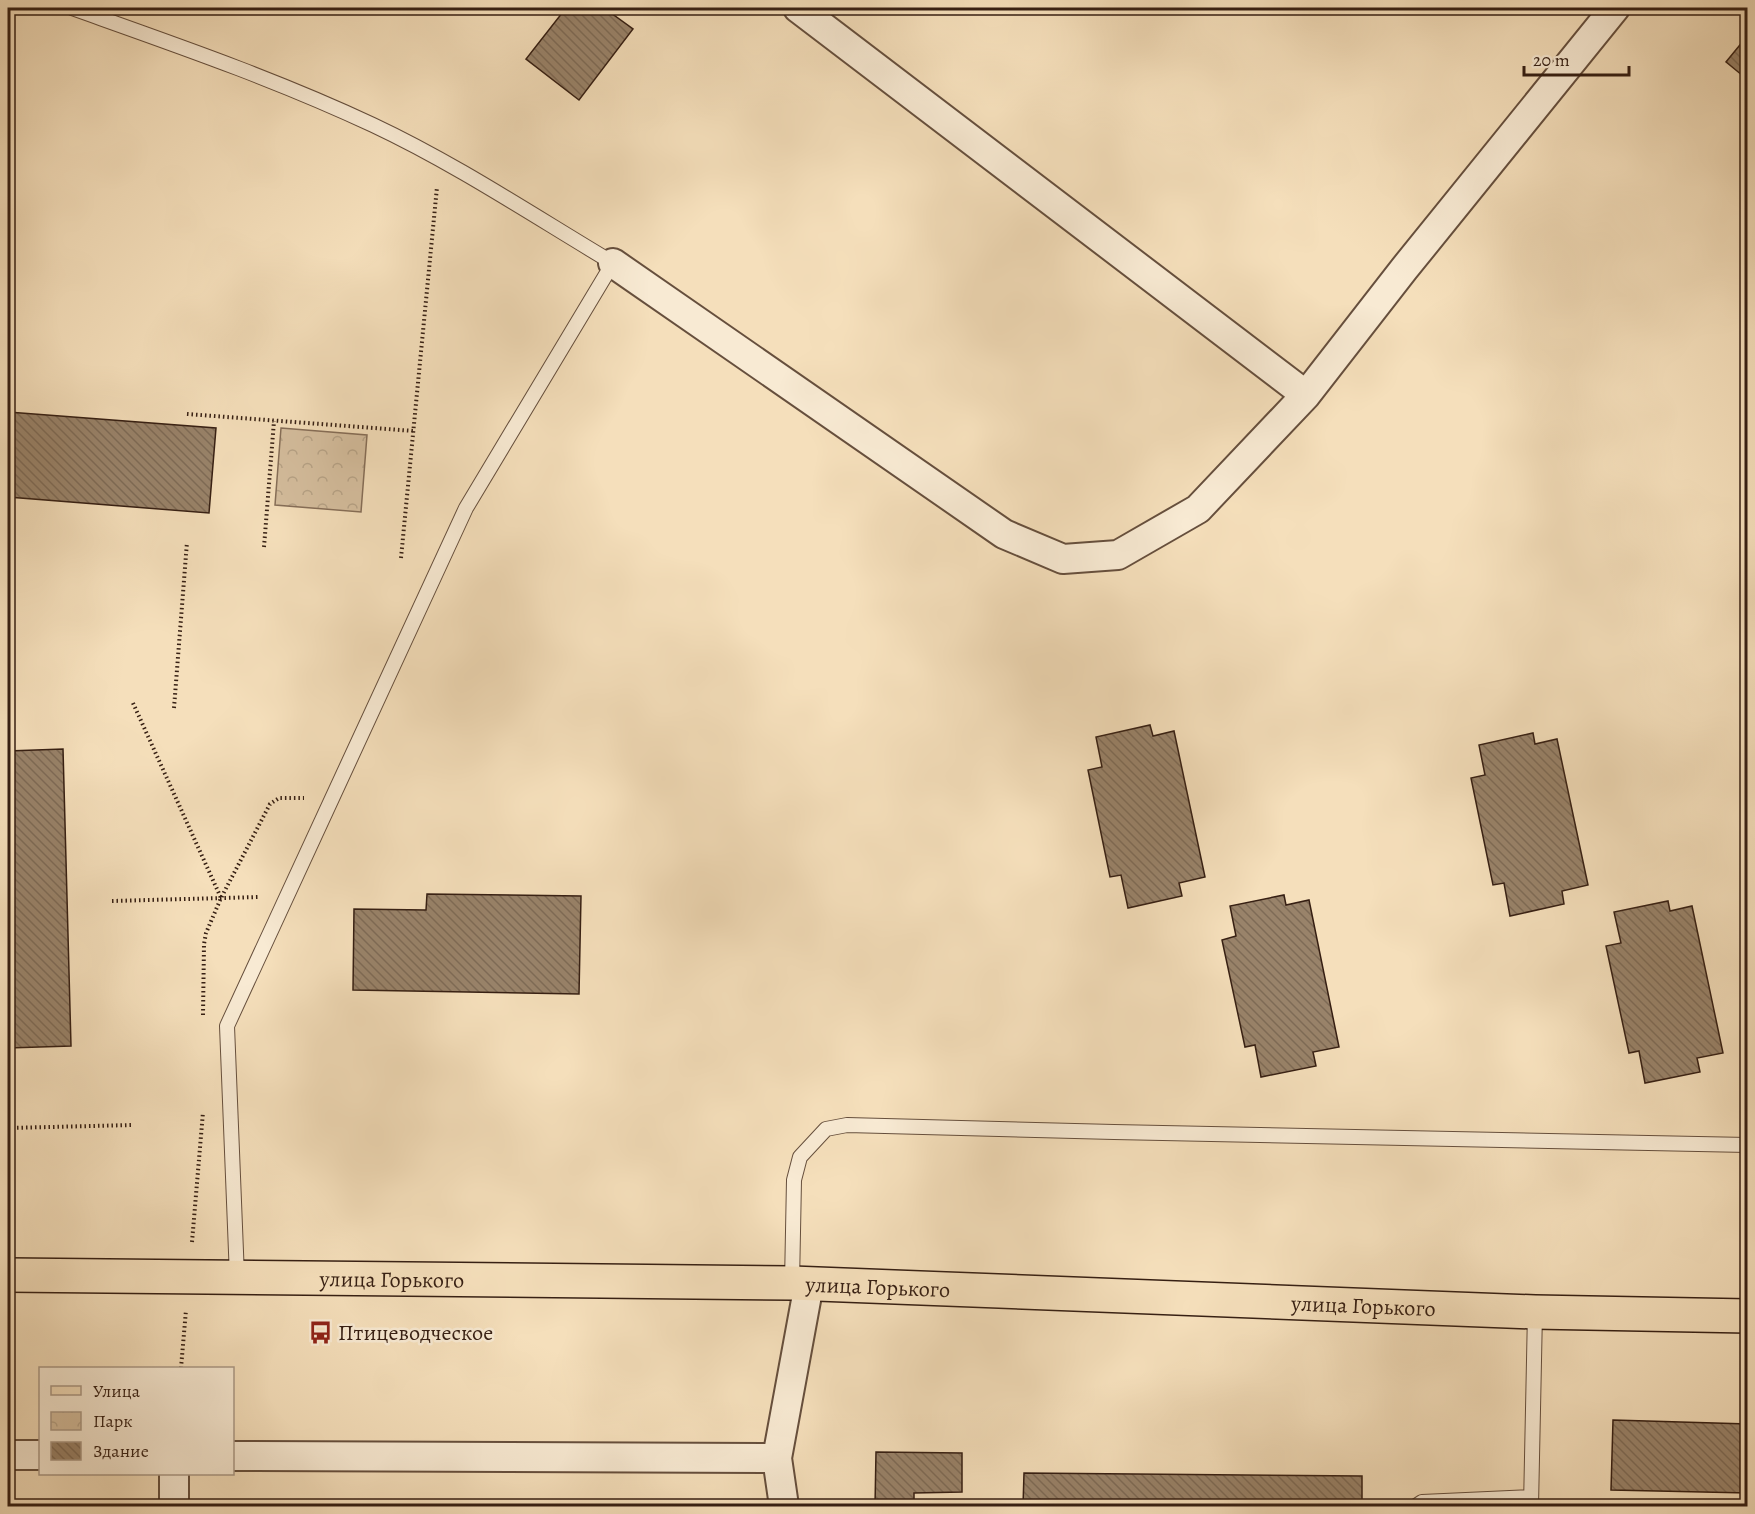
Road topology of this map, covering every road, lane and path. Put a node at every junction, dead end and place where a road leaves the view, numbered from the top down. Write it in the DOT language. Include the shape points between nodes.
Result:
graph roads {
  1 [pos="72,8"];
  2 [pos="798,8"];
  3 [pos="1615,8"];
  4 [pos="440,160"];
  5 [pos="613,263"];
  6 [pos="1306,395"];
  7 [pos="187,414"];
  8 [pos="274,421"];
  9 [pos="414,431"];
  10 [pos="187,542"];
  11 [pos="264,547"];
  12 [pos="401,558"];
  13 [pos="133,703"];
  14 [pos="174,708"];
  15 [pos="287,896"];
  16 [pos="221,898"];
  17 [pos="112,901"];
  18 [pos="133,1125"];
  19 [pos="8,1128"];
  20 [pos="1748,1145"];
  21 [pos="8,1275"];
  22 [pos="237,1277"];
  23 [pos="800,1283"];
  24 [pos="1535,1312"];
  25 [pos="1748,1316"];
  26 [pos="8,1455"];
  27 [pos="39,1455"];
  28 [pos="234,1456"];
  29 [pos="777,1458"];
  30 [pos="174,1475"];
  31 [pos="1531,1502"];
  32 [pos="174,1506"];
  33 [pos="784,1506"];
  34 [pos="1416,1506"];
  1 -- 4 [label="lane" via="239,67 373,125"];
  2 -- 6 [label="street"];
  3 -- 6 [label="street"];
  4 -- 5 [label="lane"];
  4 -- 9 [label="path"];
  5 -- 6 [label="street" via="1004,534 1063,560 1118,555 1198,509"];
  5 -- 15 [label="lane" via="466,508"];
  7 -- 8 [label="path"];
  8 -- 9 [label="path"];
  8 -- 11 [label="path"];
  9 -- 12 [label="path"];
  10 -- 14 [label="path"];
  13 -- 16 [label="path"];
  15 -- 16 [label="path"];
  15 -- 22 [label="lane" via="227,1026"];
  16 -- 17 [label="path"];
  18 -- 19 [label="path"];
  20 -- 23 [label="lane" via="847,1125 826,1129 800,1157 794,1180"];
  21 -- 22 [label="main road, улица Горького"];
  22 -- 23 [label="main road, улица Горького"];
  23 -- 24 [label="main road, улица Горького"];
  23 -- 29 [label="street"];
  24 -- 25 [label="main road, улица Горького"];
  24 -- 31 [label="lane"];
  26 -- 27 [label="street"];
  28 -- 29 [label="street"];
  29 -- 33 [label="street"];
  30 -- 32 [label="street"];
  31 -- 34 [label="lane" via="1422,1502"];
}
